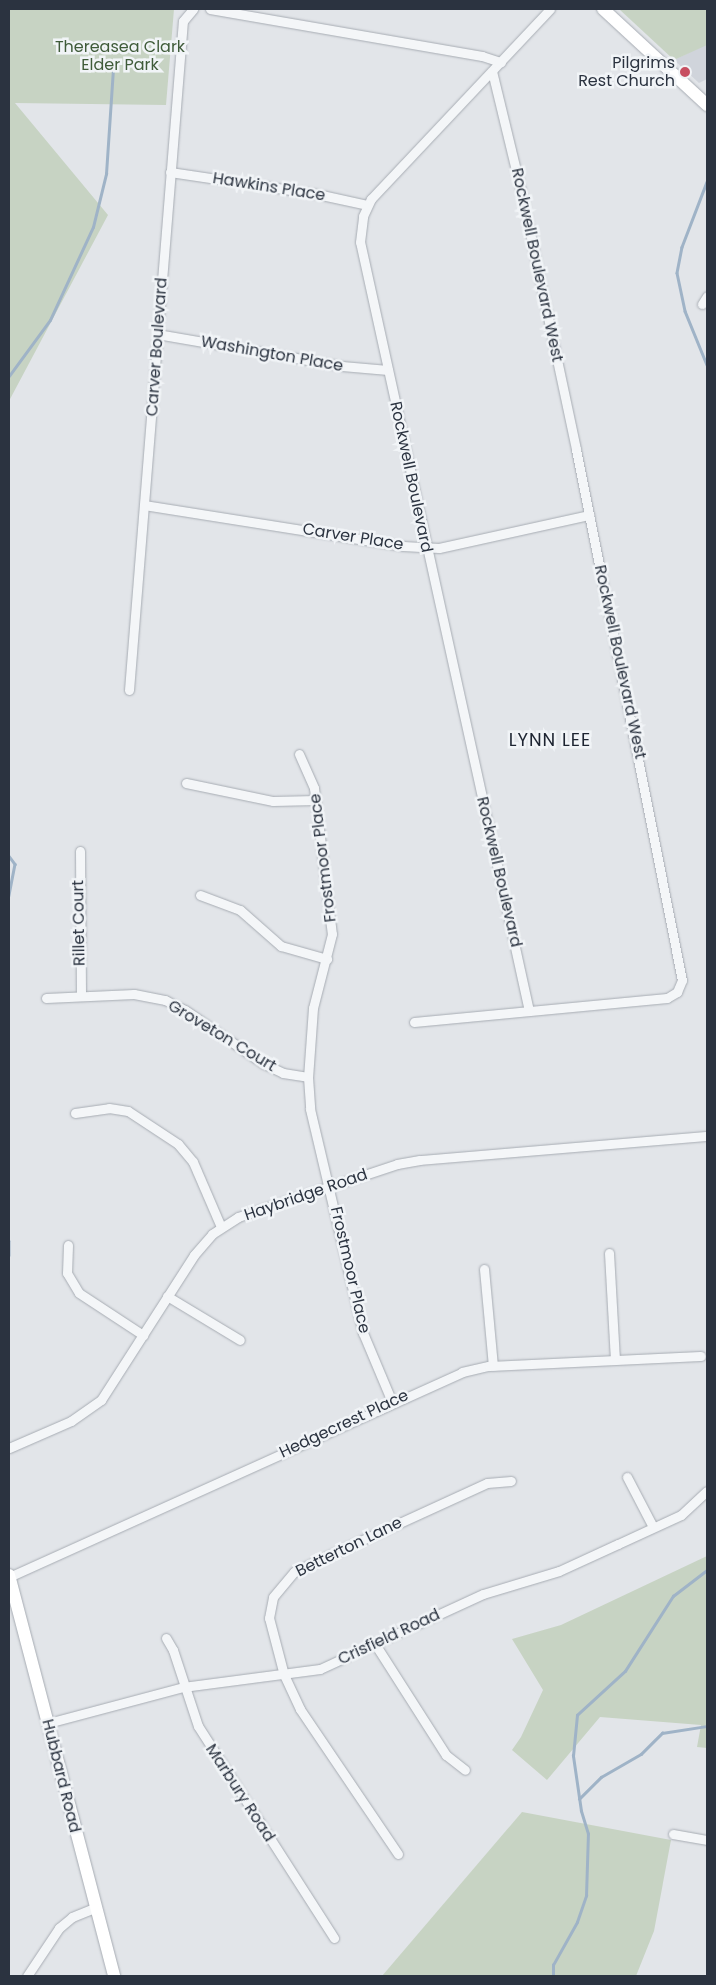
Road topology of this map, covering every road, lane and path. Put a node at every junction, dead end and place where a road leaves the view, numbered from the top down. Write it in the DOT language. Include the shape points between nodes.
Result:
graph roads {
  1 [pos="193,9"];
  2 [pos="210,9"];
  3 [pos="550,9"];
  4 [pos="603,9"];
  5 [pos="501,62"];
  6 [pos="492,72"];
  7 [pos="707,105"];
  8 [pos="170,172"];
  9 [pos="368,205"];
  10 [pos="157,334"];
  11 [pos="388,370"];
  12 [pos="144,505"];
  13 [pos="589,515"];
  14 [pos="426,548"];
  15 [pos="129,690"];
  16 [pos="299,754"];
  17 [pos="186,783"];
  18 [pos="316,800"];
  19 [pos="80,851"];
  20 [pos="200,895"];
  21 [pos="327,959"];
  22 [pos="81,996"];
  23 [pos="46,998"];
  24 [pos="529,1011"];
  25 [pos="414,1022"];
  26 [pos="308,1076"];
  27 [pos="75,1113"];
  28 [pos="707,1136"];
  29 [pos="330,1187"];
  30 [pos="221,1227"];
  31 [pos="68,1245"];
  32 [pos="609,1253"];
  33 [pos="484,1269"];
  34 [pos="167,1296"];
  35 [pos="143,1336"];
  36 [pos="240,1340"];
  37 [pos="701,1356"];
  38 [pos="615,1360"];
  39 [pos="493,1366"];
  40 [pos="392,1402"];
  41 [pos="9,1448"];
  42 [pos="627,1477"];
  43 [pos="511,1481"];
  44 [pos="707,1491"];
  45 [pos="653,1527"];
  46 [pos="9,1576"];
  47 [pos="166,1638"];
  48 [pos="375,1644"];
  49 [pos="284,1675"];
  50 [pos="183,1687"];
  51 [pos="48,1723"];
  52 [pos="465,1770"];
  53 [pos="673,1834"];
  54 [pos="707,1840"];
  55 [pos="398,1854"];
  56 [pos="94,1908"];
  57 [pos="334,1938"];
  58 [pos="26,1976"];
  59 [pos="114,1976"];
  1 -- 8 [label="street, Carver Boulevard" via="183,21"];
  2 -- 5 [label="street"];
  3 -- 5 [label="street, Rockwell Boulevard"];
  4 -- 7 [label="main road"];
  5 -- 6 [label="street, Rockwell Boulevard"];
  6 -- 9 [label="street, Rockwell Boulevard"];
  6 -- 13 [label="street, Rockwell Boulevard West" via="522,191"];
  8 -- 9 [label="street, Hawkins Place"];
  8 -- 10 [label="street, Carver Boulevard"];
  9 -- 11 [label="street, Rockwell Boulevard" via="360,229 360,246"];
  10 -- 11 [label="street, Washington Place" via="342,366"];
  10 -- 12 [label="street, Carver Boulevard"];
  11 -- 14 [label="street, Rockwell Boulevard"];
  12 -- 14 [label="street, Carver Place"];
  12 -- 15 [label="street, Carver Boulevard"];
  13 -- 14 [label="street, Carver Place" via="457,545"];
  13 -- 24 [label="street, Rockwell Boulevard West" via="682,980 678,992 667,998"];
  14 -- 24 [label="street, Rockwell Boulevard"];
  16 -- 18 [label="street, Frostmoor Place" via="310,773"];
  17 -- 18 [label="street" via="273,801"];
  18 -- 21 [label="street, Frostmoor Place" via="332,934"];
  19 -- 22 [label="street, Rillet Court"];
  20 -- 21 [label="street" via="240,910 281,946"];
  21 -- 26 [label="street, Frostmoor Place" via="313,1008"];
  22 -- 23 [label="street, Groveton Court"];
  22 -- 26 [label="street, Groveton Court" via="134,994 165,1000 264,1064 283,1073"];
  24 -- 25 [label="street, Rockwell Boulevard West"];
  26 -- 29 [label="street, Frostmoor Place" via="311,1114"];
  27 -- 30 [label="street" via="109,1108 128,1111 178,1144 193,1162"];
  28 -- 29 [label="street, Haybridge Road" via="420,1160"];
  29 -- 30 [label="street, Haybridge Road" via="252,1212"];
  29 -- 40 [label="street, Frostmoor Place" via="363,1333"];
  30 -- 34 [label="street, Haybridge Road" via="202,1244"];
  31 -- 35 [label="street" via="67,1273 78,1294"];
  32 -- 38 [label="street"];
  33 -- 39 [label="street"];
  34 -- 35 [label="street, Haybridge Road"];
  34 -- 36 [label="street"];
  35 -- 41 [label="street, Haybridge Road" via="111,1388 94,1406"];
  37 -- 38 [label="street, Hedgecrest Place"];
  38 -- 39 [label="street, Hedgecrest Place"];
  39 -- 40 [label="street, Hedgecrest Place" via="450,1376"];
  40 -- 46 [label="street, Hedgecrest Place"];
  42 -- 45 [label="street"];
  43 -- 49 [label="street, Betterton Lane" via="486,1483 294,1572 273,1597 269,1618"];
  44 -- 45 [label="street, Crisfield Road" via="681,1515"];
  45 -- 48 [label="street, Crisfield Road" via="560,1571 484,1594"];
  46 -- 51 [label="main road, Hubbard Road"];
  47 -- 50 [label="street, Marbury Road" via="178,1663"];
  48 -- 49 [label="street, Crisfield Road" via="320,1669"];
  48 -- 52 [label="street" via="446,1755"];
  49 -- 50 [label="street, Crisfield Road"];
  49 -- 55 [label="street, Betterton Lane" via="300,1709"];
  50 -- 51 [label="street, Crisfield Road"];
  50 -- 57 [label="street, Marbury Road" via="205,1739"];
  51 -- 56 [label="main road, Hubbard Road"];
  53 -- 54 [label="street"];
  56 -- 58 [label="street" via="72,1917 59,1928"];
  56 -- 59 [label="main road, Hubbard Road"];
}
